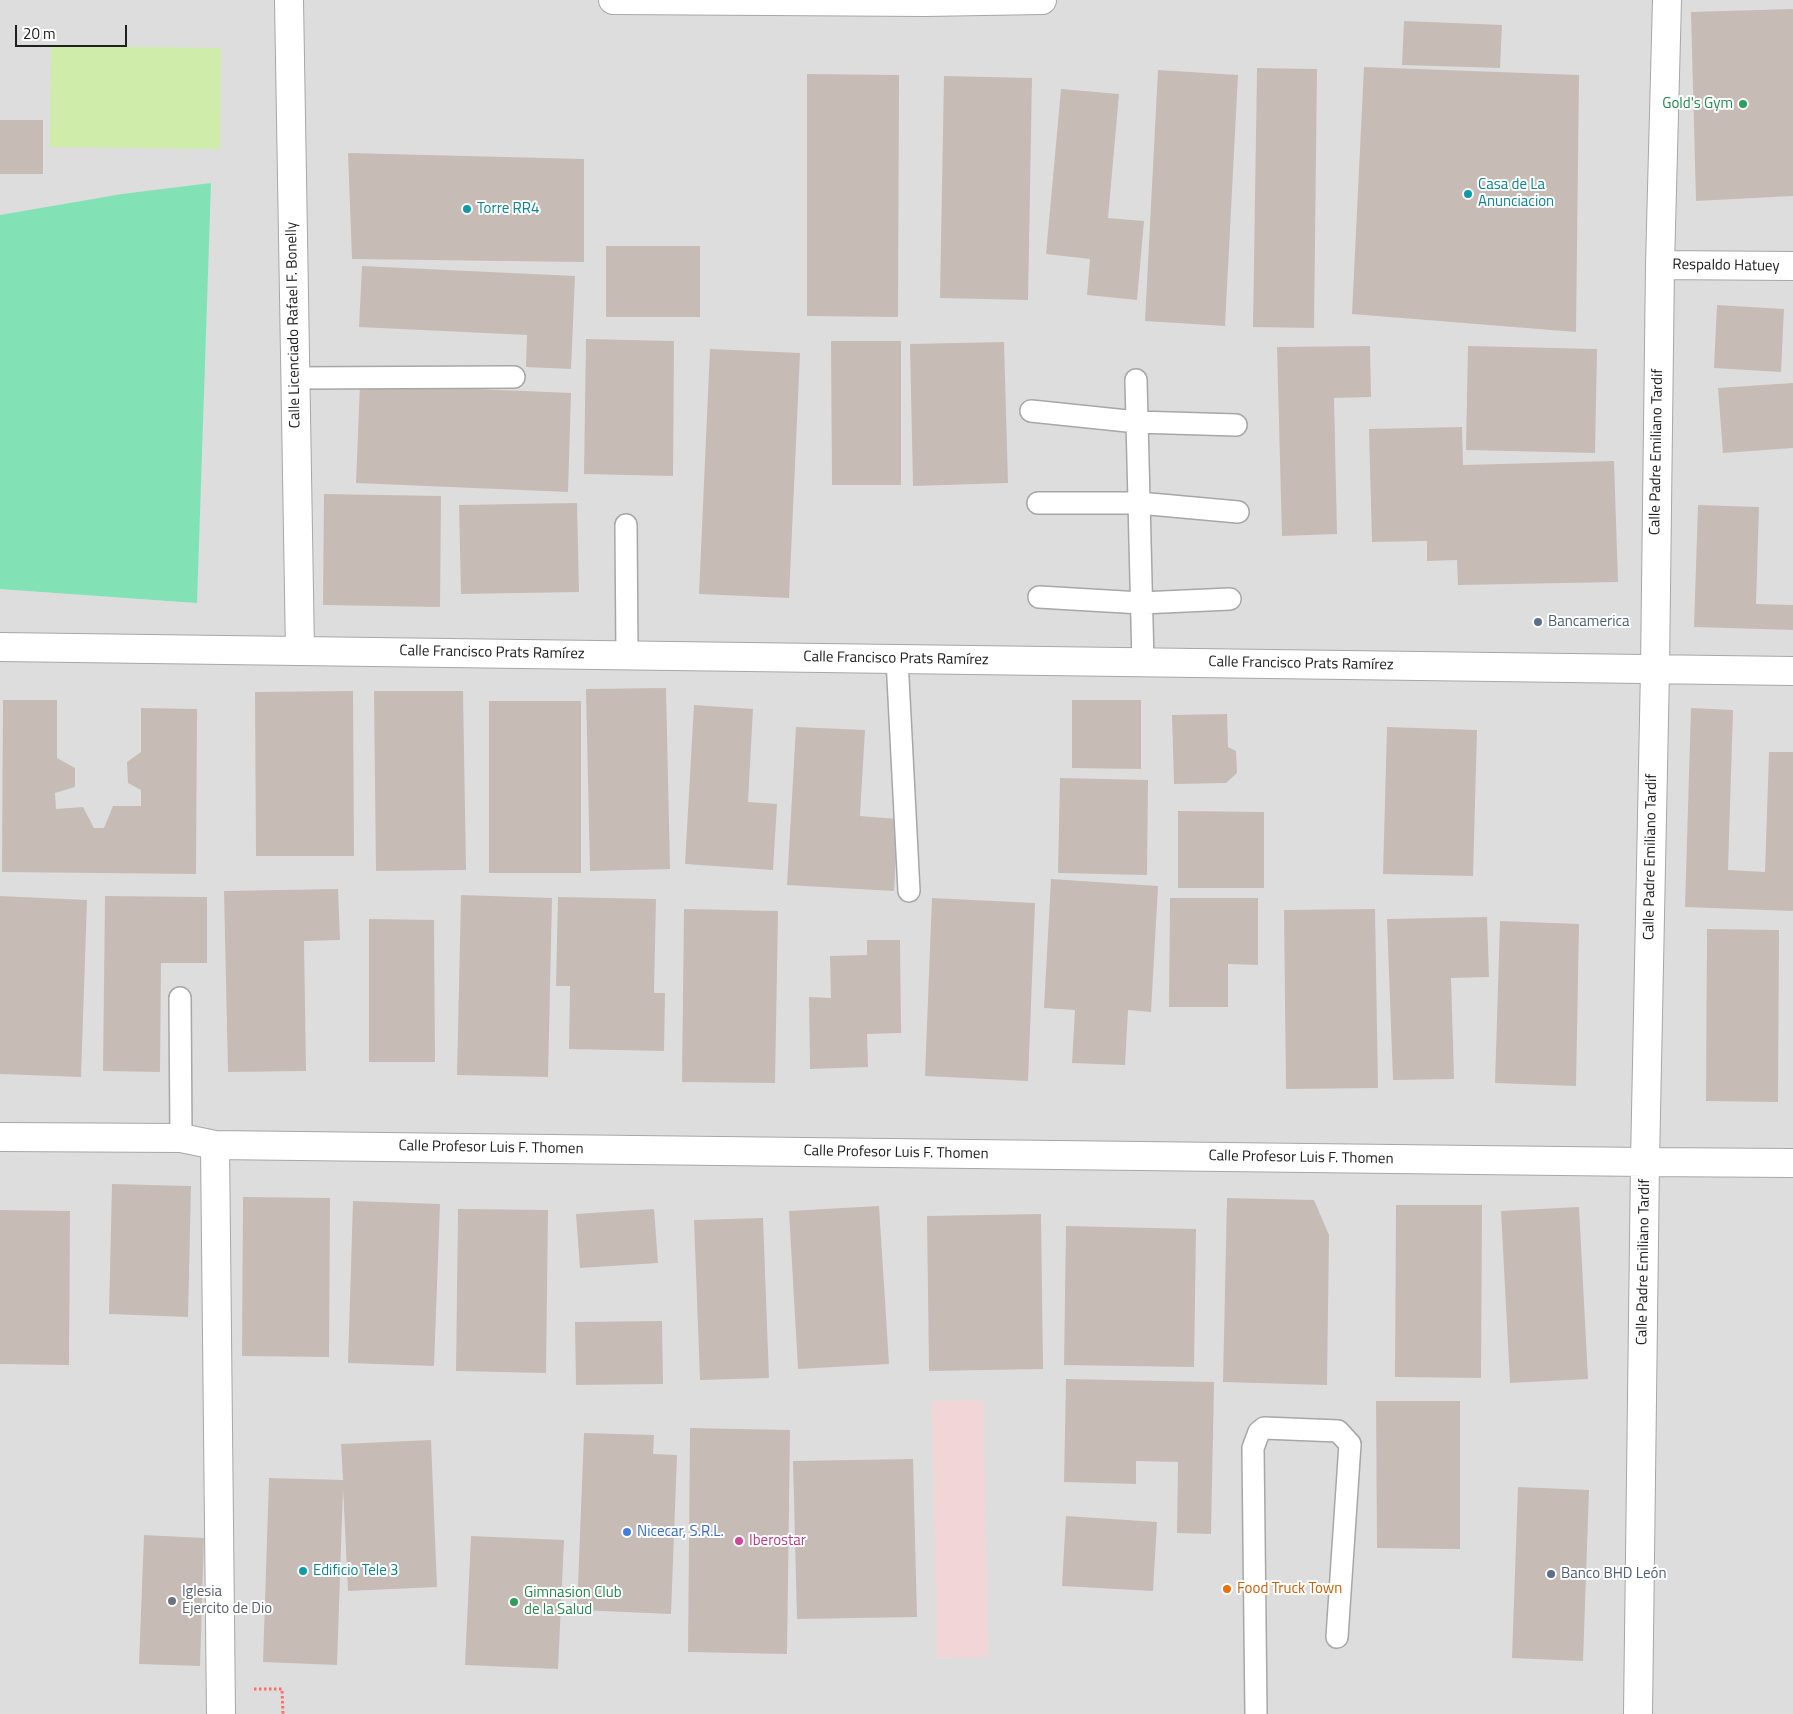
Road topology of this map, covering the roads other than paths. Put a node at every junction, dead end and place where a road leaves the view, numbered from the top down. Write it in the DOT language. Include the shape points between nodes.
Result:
graph roads {
  1 [pos="289,0"];
  2 [pos="613,0"];
  3 [pos="1042,0"];
  4 [pos="1667,0"];
  5 [pos="925,1"];
  6 [pos="1660,265"];
  7 [pos="1793,266"];
  8 [pos="514,377"];
  9 [pos="295,378"];
  10 [pos="1136,380"];
  11 [pos="1031,411"];
  12 [pos="1137,422"];
  13 [pos="1236,425"];
  14 [pos="1038,503"];
  15 [pos="1139,503"];
  16 [pos="1238,512"];
  17 [pos="626,525"];
  18 [pos="1039,597"];
  19 [pos="1230,599"];
  20 [pos="1141,603"];
  21 [pos="0,647"];
  22 [pos="300,651"];
  23 [pos="627,655"];
  24 [pos="897,659"];
  25 [pos="1143,662"];
  26 [pos="1654,669"];
  27 [pos="1793,671"];
  28 [pos="909,891"];
  29 [pos="180,998"];
  30 [pos="0,1137"];
  31 [pos="181,1138"];
  32 [pos="215,1144"];
  33 [pos="1645,1162"];
  34 [pos="1793,1163"];
  35 [pos="1337,1637"];
  36 [pos="221,1714"];
  37 [pos="1256,1714"];
  38 [pos="1638,1714"];
  1 -- 9 [label="street, Calle Licenciado Rafael F. Bonelly"];
  2 -- 5 [label="street"];
  3 -- 5 [label="street"];
  4 -- 6 [label="street, Calle Padre Emiliano Tardif"];
  6 -- 7 [label="street, Respaldo Hatuey"];
  6 -- 26 [label="street, Calle Padre Emiliano Tardif"];
  8 -- 9 [label="lane"];
  9 -- 22 [label="street, Calle Licenciado Rafael F. Bonelly"];
  10 -- 12 [label="lane"];
  11 -- 12 [label="lane"];
  12 -- 13 [label="lane"];
  12 -- 15 [label="lane"];
  14 -- 15 [label="lane"];
  15 -- 16 [label="lane"];
  15 -- 20 [label="lane"];
  17 -- 23 [label="lane"];
  18 -- 20 [label="lane"];
  19 -- 20 [label="lane"];
  20 -- 25 [label="lane"];
  21 -- 22 [label="street, Calle Francisco Prats Ramírez"];
  22 -- 23 [label="street, Calle Francisco Prats Ramírez"];
  23 -- 24 [label="street, Calle Francisco Prats Ramírez"];
  24 -- 25 [label="street, Calle Francisco Prats Ramírez"];
  24 -- 28 [label="lane"];
  25 -- 26 [label="street, Calle Francisco Prats Ramírez"];
  26 -- 27 [label="street, Calle Francisco Prats Ramírez"];
  26 -- 33 [label="street, Calle Padre Emiliano Tardif"];
  29 -- 31 [label="lane"];
  30 -- 31 [label="street, Calle Profesor Luis F. Thomen"];
  31 -- 32 [label="street, Calle Profesor Luis F. Thomen"];
  32 -- 33 [label="street, Calle Profesor Luis F. Thomen"];
  32 -- 36 [label="street"];
  33 -- 34 [label="street, Calle Profesor Luis F. Thomen"];
  33 -- 38 [label="street, Calle Padre Emiliano Tardif"];
  35 -- 37 [label="lane" via="1350,1444 1338,1431 1264,1428 1253,1448"];
}
